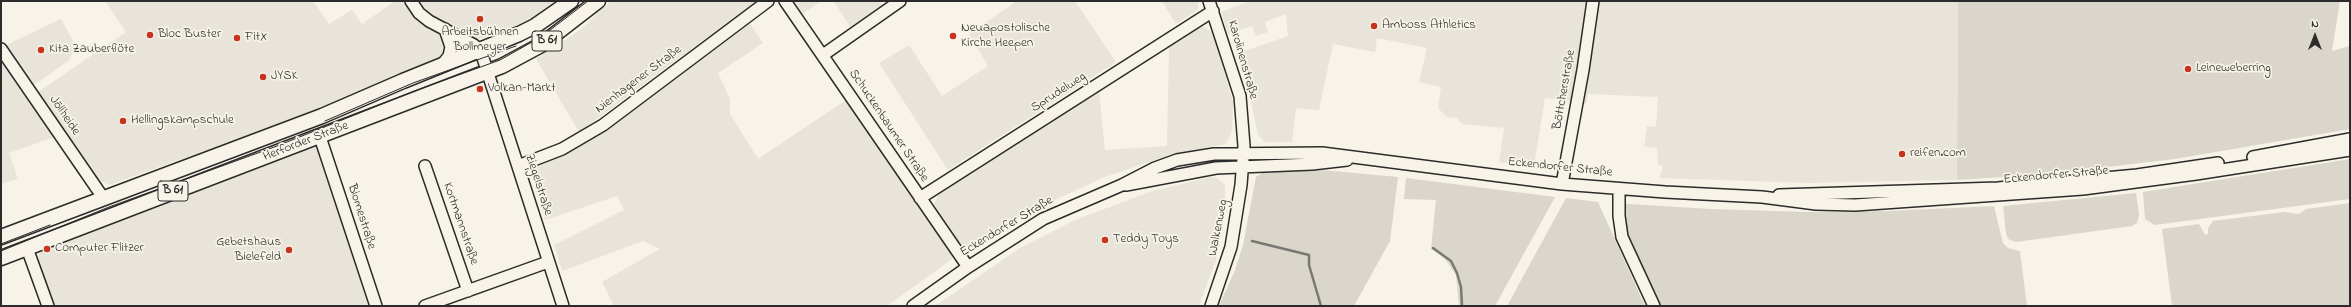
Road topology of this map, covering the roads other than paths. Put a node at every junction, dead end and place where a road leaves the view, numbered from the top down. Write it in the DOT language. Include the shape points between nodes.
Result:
graph roads {
  1 [pos="411,1"];
  2 [pos="571,1"];
  3 [pos="598,1"];
  4 [pos="768,1"];
  5 [pos="785,1"];
  6 [pos="900,1"];
  7 [pos="1593,1"];
  8 [pos="1211,6"];
  9 [pos="445,29"];
  10 [pos="1,49"];
  11 [pos="479,50"];
  12 [pos="823,55"];
  13 [pos="442,65"];
  14 [pos="488,71"];
  15 [pos="320,137"];
  16 [pos="2350,139"];
  17 [pos="2350,150"];
  18 [pos="1244,152"];
  19 [pos="1355,158"];
  20 [pos="425,166"];
  21 [pos="518,166"];
  22 [pos="1243,166"];
  23 [pos="1562,184"];
  24 [pos="1122,186"];
  25 [pos="1619,189"];
  26 [pos="1762,197"];
  27 [pos="920,198"];
  28 [pos="104,199"];
  29 [pos="4,236"];
  30 [pos="27,248"];
  31 [pos="1,258"];
  32 [pos="548,262"];
  33 [pos="968,267"];
  34 [pos="468,291"];
  35 [pos="48,306"];
  36 [pos="376,306"];
  37 [pos="425,306"];
  38 [pos="562,306"];
  39 [pos="913,306"];
  40 [pos="1211,306"];
  41 [pos="1654,306"];
  1 -- 9 [label="street" via="422,16"];
  2 -- 11 [label="main road, Herforder Straße / B 61" via="535,26"];
  3 -- 14 [label="main road, Herforder Straße / B 61" via="541,45 514,61"];
  4 -- 21 [label="street, Nienhagener Straße" via="603,125 562,149"];
  5 -- 12 [label="street, Schuckenbaumer Straße"];
  6 -- 12 [label="street"];
  7 -- 23 [label="street, Böttcherstraße"];
  8 -- 18 [label="street, Karolinenstraße" via="1240,96"];
  8 -- 27 [label="street, Sprudelweg"];
  9 -- 11 [label="street"];
  9 -- 13 [label="street" via="451,47 449,56"];
  10 -- 28 [label="street, Jöllheide"];
  11 -- 13 [label="main road, Herforder Straße / B 61"];
  11 -- 14 [label="street, Ziegelstraße"];
  12 -- 27 [label="street, Schuckenbaumer Straße"];
  13 -- 28 [label="main road, Herforder Straße / B 61" via="282,133"];
  14 -- 15 [label="main road, Herforder Straße / B 61"];
  14 -- 21 [label="street, Ziegelstraße"];
  15 -- 30 [label="main road, Herforder Straße / B 61"];
  15 -- 36 [label="street, Blomestraße"];
  16 -- 26 [label="street, Eckendorfer Straße" via="2229,162 2082,180 1961,190 1803,193"];
  17 -- 26 [label="street, Eckendorfer Straße" via="2138,182 2006,195 1855,205 1816,204"];
  18 -- 19 [label="street, Eckendorfer Straße" via="1322,153"];
  18 -- 22 [label="street, Walkenweg"];
  18 -- 24 [label="street, Eckendorfer Straße" via="1177,160 1145,172"];
  19 -- 22 [label="street, Eckendorfer Straße" via="1312,164"];
  19 -- 23 [label="street, Eckendorfer Straße"];
  20 -- 34 [label="street, Kortmannstraße"];
  21 -- 32 [label="street, Ziegelstraße"];
  22 -- 24 [label="street, Eckendorfer Straße" via="1197,171"];
  22 -- 40 [label="street, Walkenweg" via="1231,247"];
  23 -- 25 [label="street, Eckendorfer Straße"];
  24 -- 33 [label="street, Eckendorfer Straße" via="1043,219"];
  25 -- 26 [label="street, Eckendorfer Straße"];
  25 -- 41 [label="street" via="1622,237"];
  27 -- 33 [label="street, Schuckenbaumer Straße"];
  28 -- 29 [label="main road, Herforder Straße / B 61"];
  29 -- 30 [label="main road" via="20,236"];
  30 -- 31 [label="main road, Herforder Straße / B 61"];
  30 -- 35 [label="street"];
  32 -- 34 [label="street"];
  32 -- 38 [label="street, Ziegelstraße"];
  33 -- 39 [label="street, Eckendorfer Straße"];
  34 -- 37 [label="street"];
}
